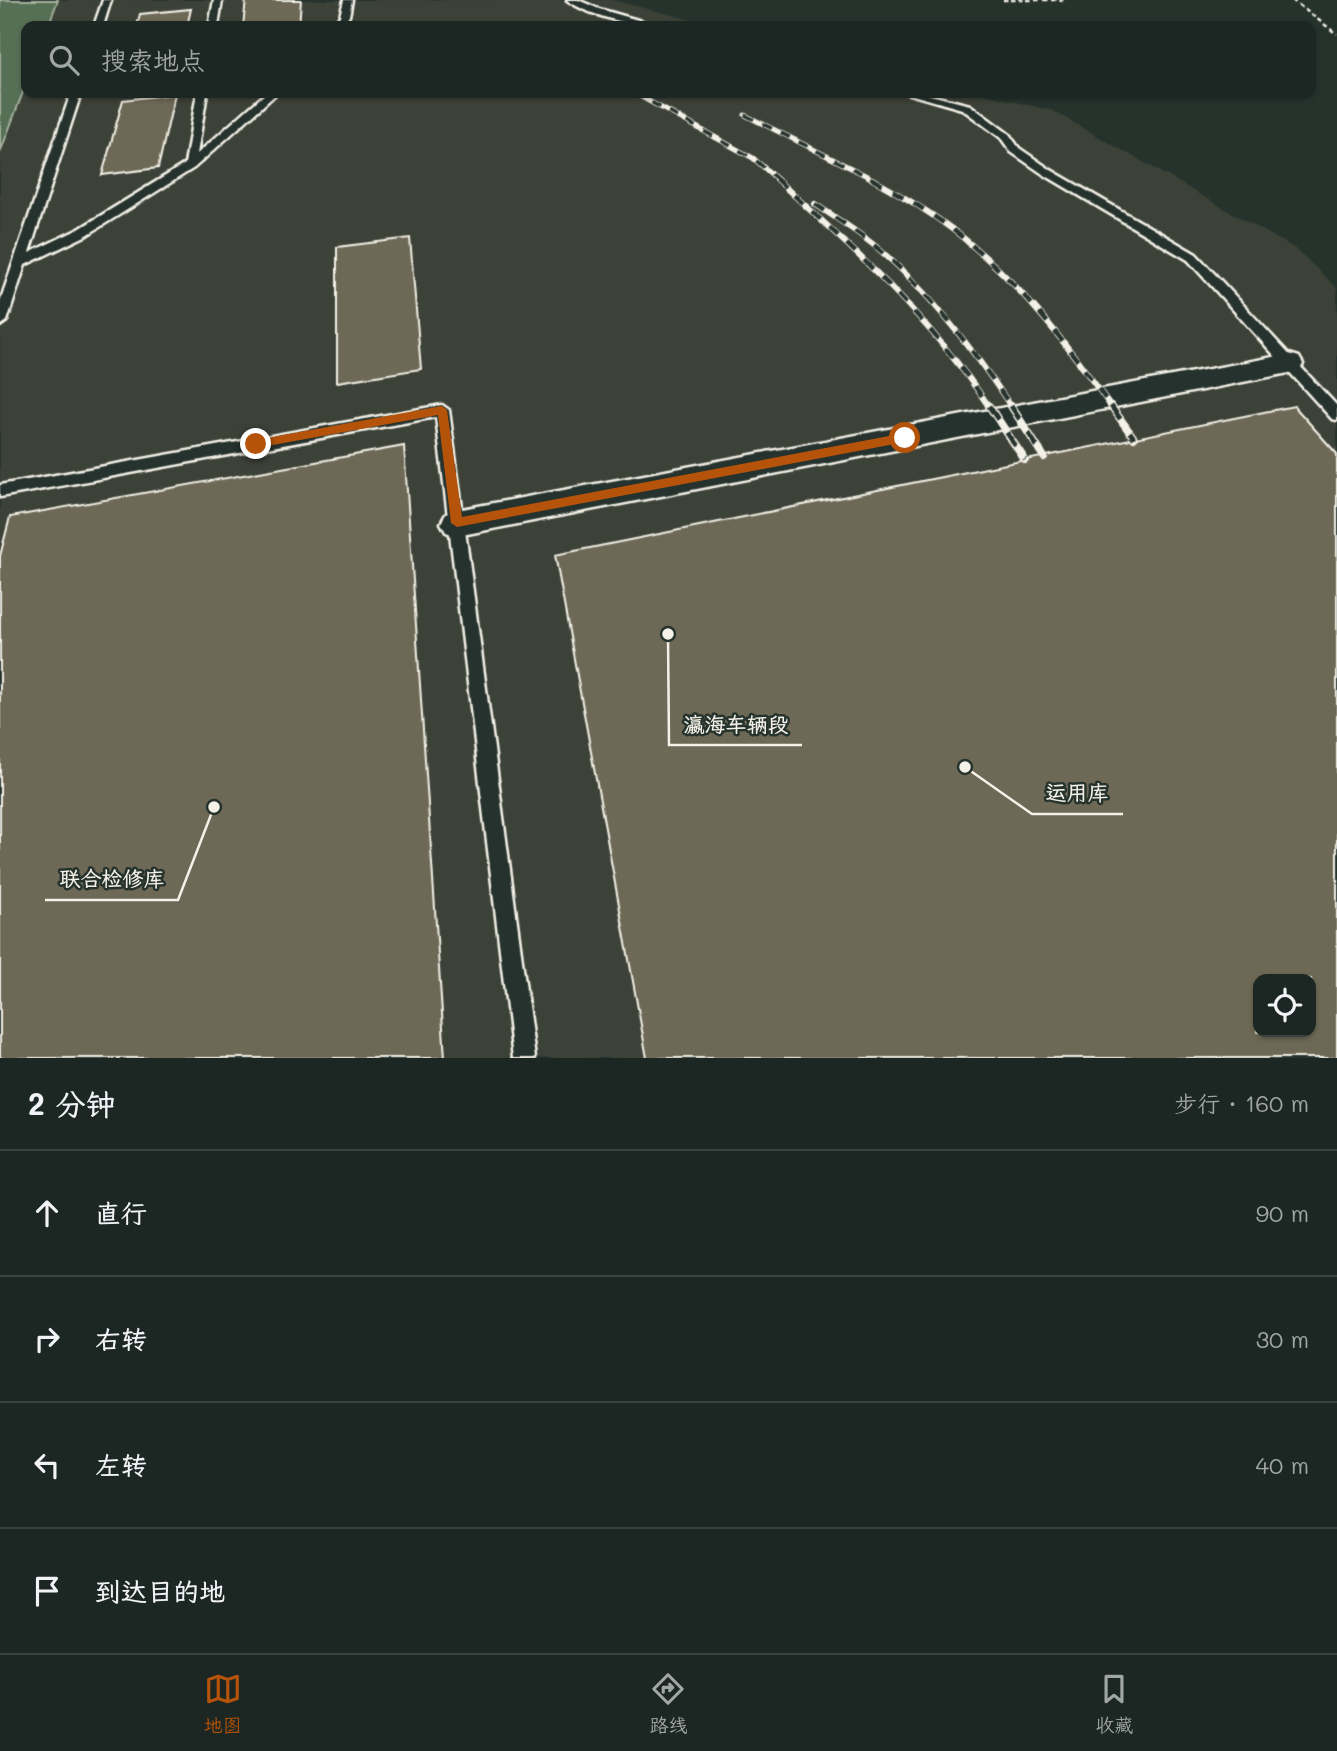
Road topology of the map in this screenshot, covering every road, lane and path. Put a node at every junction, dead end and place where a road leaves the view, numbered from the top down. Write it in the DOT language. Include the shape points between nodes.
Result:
graph roads {
  1 [pos="118,0"];
  2 [pos="218,0"];
  3 [pos="348,0"];
  4 [pos="571,0"];
  5 [pos="1003,0"];
  6 [pos="1067,0"];
  7 [pos="1292,0"];
  8 [pos="106,1"];
  9 [pos="100,21"];
  10 [pos="214,21"];
  11 [pos="340,21"];
  12 [pos="635,21"];
  13 [pos="1337,34"];
  14 [pos="74,98"];
  15 [pos="201,98"];
  16 [pos="266,98"];
  17 [pos="931,98"];
  18 [pos="190,166"];
  19 [pos="20,262"];
  20 [pos="0,321"];
  21 [pos="1289,364"];
  22 [pos="1337,415"];
  23 [pos="0,491"];
  24 [pos="457,523"];
  25 [pos="524,1058"];
  1 -- 8 [label="lane"];
  2 -- 10 [label="lane"];
  3 -- 11 [label="lane"];
  4 -- 12 [label="lane"];
  5 -- 6 [label="path"];
  7 -- 13 [label="path"];
  8 -- 9 [label="lane"];
  14 -- 19 [label="lane"];
  15 -- 18 [label="lane"];
  16 -- 18 [label="lane"];
  17 -- 21 [label="lane" via="966,107 1046,172 1192,257"];
  18 -- 19 [label="lane" via="83,232"];
  19 -- 20 [label="lane"];
  21 -- 22 [label="lane"];
  21 -- 24 [label="street"];
  23 -- 24 [label="lane" via="442,410"];
  24 -- 25 [label="lane"];
}
